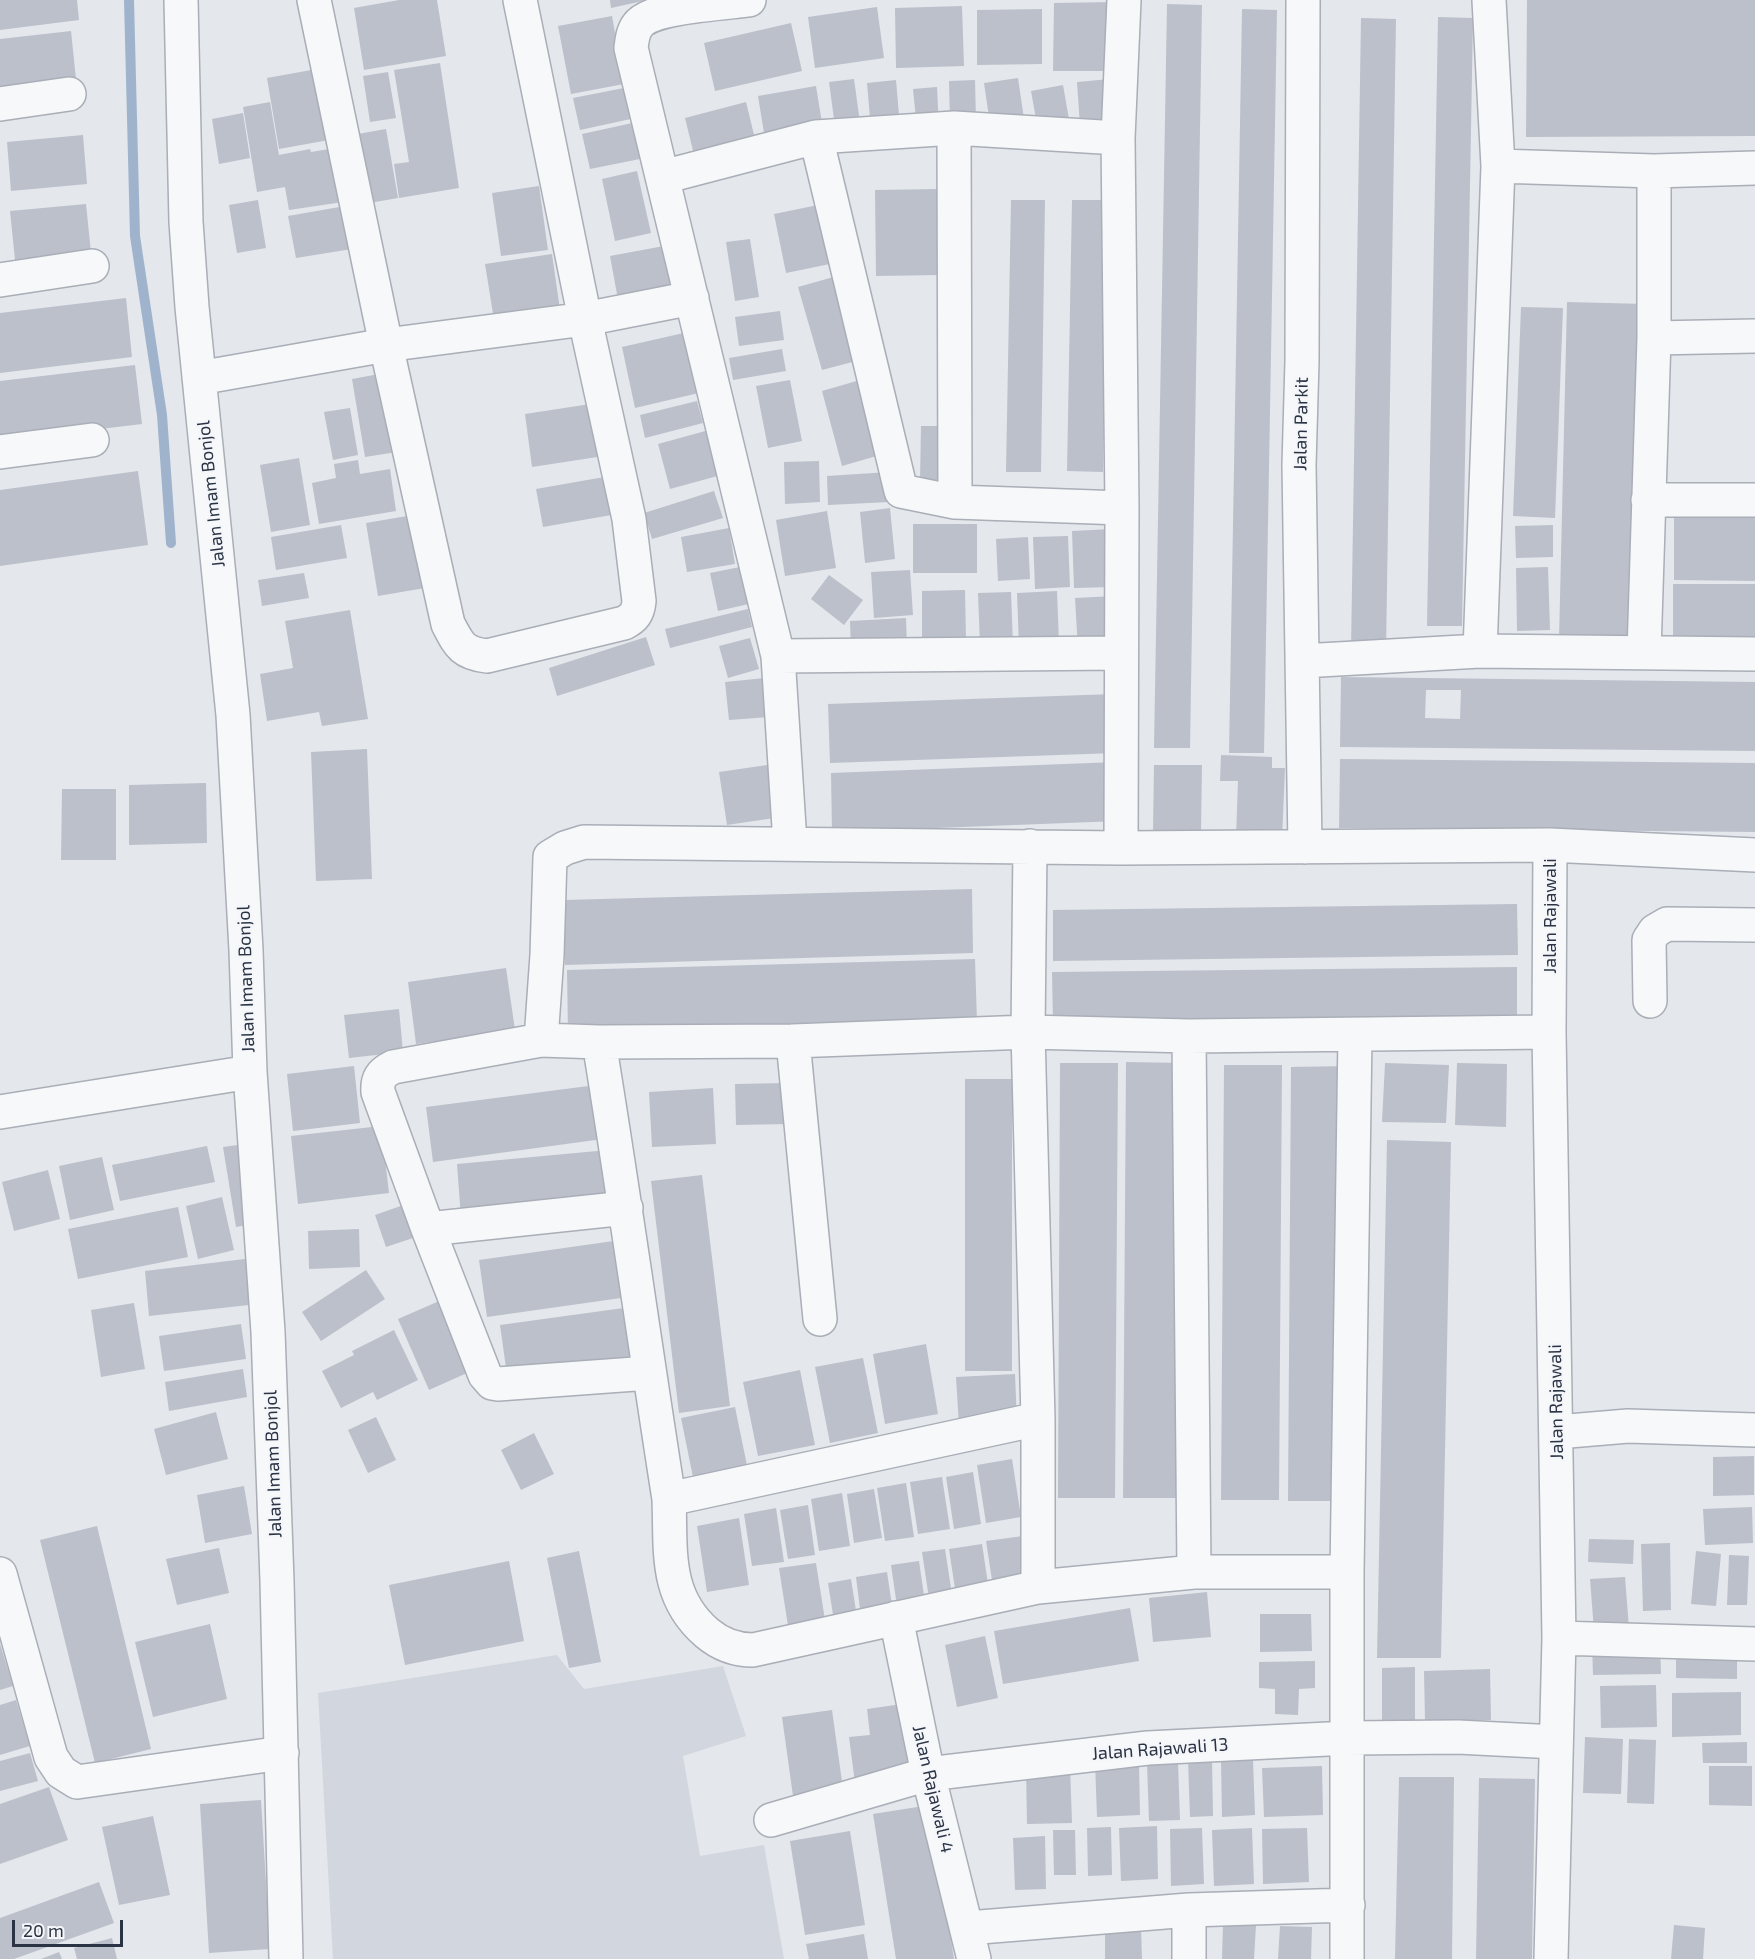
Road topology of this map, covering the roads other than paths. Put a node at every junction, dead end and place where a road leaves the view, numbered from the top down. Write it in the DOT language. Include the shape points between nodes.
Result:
graph roads {
  1 [pos="181,0"];
  2 [pos="314,0"];
  3 [pos="520,0"];
  4 [pos="749,0"];
  5 [pos="1124,0"];
  6 [pos="1303,0"];
  7 [pos="1489,0"];
  8 [pos="69,94"];
  9 [pos="0,104"];
  10 [pos="954,128"];
  11 [pos="816,137"];
  12 [pos="1118,138"];
  13 [pos="1498,166"];
  14 [pos="1755,168"];
  15 [pos="1654,171"];
  16 [pos="663,177"];
  17 [pos="92,266"];
  18 [pos="0,280"];
  19 [pos="692,298"];
  20 [pos="585,319"];
  21 [pos="1755,336"];
  22 [pos="1654,338"];
  23 [pos="386,345"];
  24 [pos="199,378"];
  25 [pos="92,440"];
  26 [pos="0,452"];
  27 [pos="1648,500"];
  28 [pos="1755,500"];
  29 [pos="955,502"];
  30 [pos="1122,508"];
  31 [pos="1480,651"];
  32 [pos="1644,651"];
  33 [pos="1120,653"];
  34 [pos="1755,654"];
  35 [pos="778,656"];
  36 [pos="1302,661"];
  37 [pos="790,843"];
  38 [pos="1550,845"];
  39 [pos="1030,846"];
  40 [pos="1305,847"];
  41 [pos="1121,848"];
  42 [pos="1755,855"];
  43 [pos="1755,925"];
  44 [pos="1650,1001"];
  45 [pos="1028,1032"];
  46 [pos="1549,1032"];
  47 [pos="1354,1035"];
  48 [pos="1189,1036"];
  49 [pos="541,1040"];
  50 [pos="793,1041"];
  51 [pos="599,1042"];
  52 [pos="250,1072"];
  53 [pos="0,1112"];
  54 [pos="626,1208"];
  55 [pos="428,1229"];
  56 [pos="820,1319"];
  57 [pos="649,1374"];
  58 [pos="1038,1419"];
  59 [pos="1755,1430"];
  60 [pos="1557,1432"];
  61 [pos="669,1499"];
  62 [pos="1194,1572"];
  63 [pos="1347,1572"];
  64 [pos="0,1574"];
  65 [pos="1038,1587"];
  66 [pos="896,1618"];
  67 [pos="1559,1638"];
  68 [pos="1755,1644"];
  69 [pos="1348,1738"];
  70 [pos="1556,1742"];
  71 [pos="282,1753"];
  72 [pos="928,1774"];
  73 [pos="771,1820"];
  74 [pos="1348,1905"];
  75 [pos="1189,1910"];
  76 [pos="971,1944"];
  77 [pos="286,1959"];
  78 [pos="1189,1959"];
  79 [pos="1347,1959"];
  80 [pos="1551,1959"];
  1 -- 24 [label="street, Jalan Imam Bonjol" via="186,222"];
  2 -- 23 [label="street"];
  3 -- 20 [label="street"];
  4 -- 16 [label="street" via="664,12 648,16 638,25 631,48"];
  5 -- 12 [label="street"];
  6 -- 36 [label="street, Jalan Parkit" via="1299,465"];
  7 -- 13 [label="street"];
  8 -- 9 [label="street"];
  10 -- 11 [label="street"];
  10 -- 12 [label="street"];
  10 -- 29 [label="street"];
  11 -- 16 [label="street"];
  11 -- 29 [label="street" via="899,489"];
  12 -- 30 [label="street"];
  13 -- 15 [label="street"];
  13 -- 31 [label="street"];
  14 -- 15 [label="street"];
  15 -- 22 [label="street"];
  16 -- 19 [label="street"];
  17 -- 18 [label="street"];
  19 -- 20 [label="street"];
  19 -- 35 [label="street"];
  20 -- 23 [label="street"];
  20 -- 23 [label="street" via="628,519 638,611 624,623 486,656 469,654 448,624"];
  21 -- 22 [label="street"];
  22 -- 27 [label="street"];
  23 -- 24 [label="street"];
  24 -- 52 [label="street, Jalan Imam Bonjol" via="233,715"];
  25 -- 26 [label="street"];
  27 -- 28 [label="street"];
  27 -- 32 [label="street"];
  29 -- 30 [label="street"];
  30 -- 33 [label="street"];
  31 -- 32 [label="street"];
  31 -- 36 [label="street"];
  32 -- 34 [label="street"];
  33 -- 35 [label="street"];
  33 -- 41 [label="street"];
  35 -- 37 [label="street"];
  36 -- 40 [label="street, Jalan Parkit"];
  37 -- 39 [label="street"];
  37 -- 49 [label="street" via="584,842 550,857"];
  38 -- 40 [label="street"];
  38 -- 42 [label="street"];
  38 -- 46 [label="street, Jalan Rajawali"];
  39 -- 41 [label="street"];
  39 -- 45 [label="street"];
  40 -- 41 [label="street"];
  43 -- 44 [label="street" via="1667,924 1655,931 1649,940"];
  45 -- 48 [label="street"];
  45 -- 50 [label="street"];
  45 -- 58 [label="street"];
  46 -- 47 [label="street"];
  46 -- 60 [label="street, Jalan Rajawali"];
  47 -- 48 [label="street"];
  47 -- 63 [label="street"];
  48 -- 62 [label="street"];
  49 -- 51 [label="street"];
  49 -- 55 [label="street" via="393,1067 380,1077 378,1092"];
  50 -- 51 [label="street"];
  50 -- 56 [label="street"];
  51 -- 54 [label="street"];
  52 -- 53 [label="street"];
  52 -- 71 [label="street, Jalan Imam Bonjol" via="268,1332"];
  54 -- 55 [label="street"];
  54 -- 57 [label="street"];
  55 -- 57 [label="street" via="485,1375 492,1383"];
  57 -- 61 [label="street"];
  58 -- 61 [label="street"];
  58 -- 65 [label="street"];
  59 -- 60 [label="street" via="1628,1426"];
  60 -- 67 [label="street, Jalan Rajawali"];
  61 -- 66 [label="street" via="672,1576 681,1603 693,1622 728,1646 753,1650"];
  62 -- 63 [label="street"];
  62 -- 65 [label="street"];
  63 -- 69 [label="street"];
  64 -- 71 [label="street" via="51,1756 61,1772 77,1782"];
  65 -- 66 [label="street"];
  66 -- 72 [label="street, Jalan Rajawali 4"];
  67 -- 68 [label="street"];
  67 -- 70 [label="street, Jalan Rajawali"];
  69 -- 70 [label="street, Jalan Rajawali 13" via="1458,1737"];
  69 -- 72 [label="street, Jalan Rajawali 13" via="1148,1748"];
  69 -- 74 [label="street"];
  70 -- 80 [label="street, Jalan Rajawali"];
  71 -- 77 [label="street, Jalan Imam Bonjol"];
  72 -- 73 [label="street, Jalan Rajawali 13"];
  72 -- 76 [label="street, Jalan Rajawali 4"];
  74 -- 75 [label="street"];
  74 -- 79 [label="street"];
  75 -- 76 [label="street"];
  75 -- 78 [label="street"];
}
